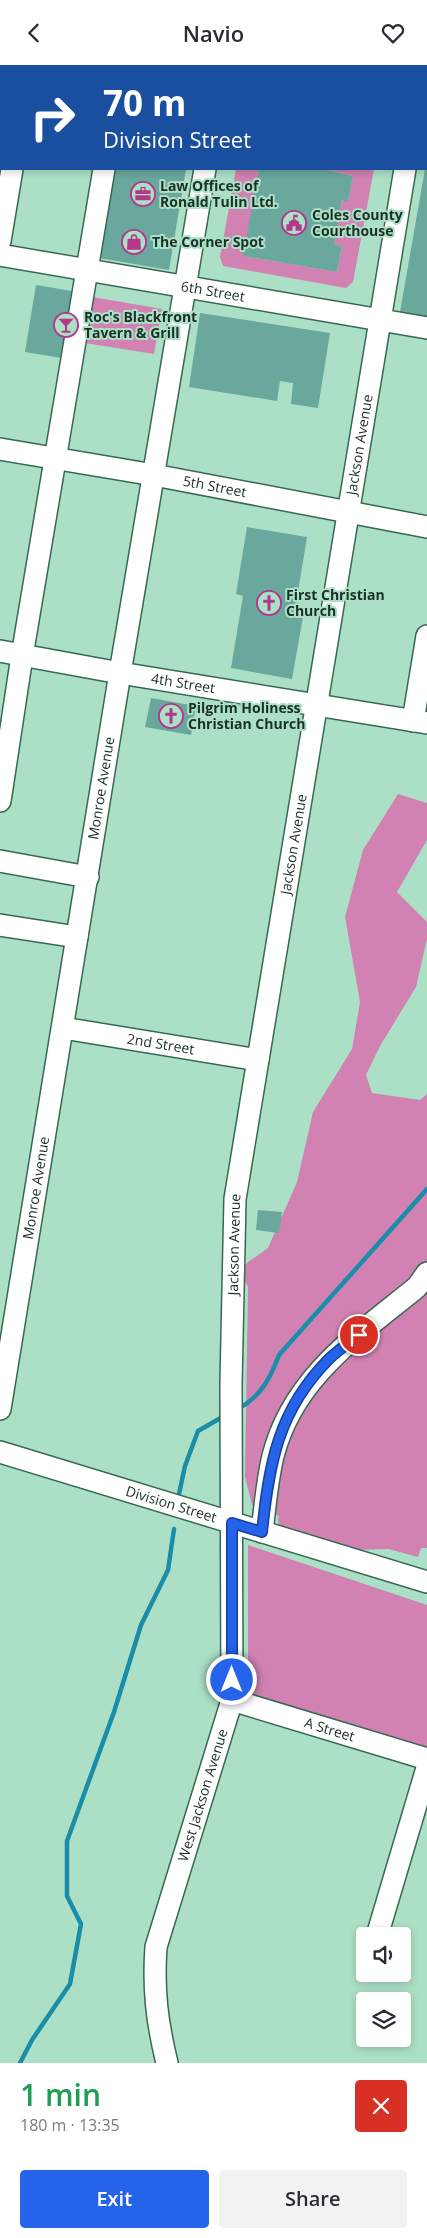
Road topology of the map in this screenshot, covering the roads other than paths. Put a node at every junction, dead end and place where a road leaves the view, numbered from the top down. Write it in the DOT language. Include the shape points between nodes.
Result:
graph roads {
  1 [pos="12,170"];
  2 [pos="104,170"];
  3 [pos="205,170"];
  4 [pos="405,170"];
  5 [pos="0,241"];
  6 [pos="0,255"];
  7 [pos="86,270"];
  8 [pos="186,287"];
  9 [pos="380,320"];
  10 [pos="427,328"];
  11 [pos="0,449"];
  12 [pos="56,458"];
  13 [pos="154,475"];
  14 [pos="347,513"];
  15 [pos="427,527"];
  16 [pos="427,636"];
  17 [pos="0,651"];
  18 [pos="22,656"];
  19 [pos="120,673"];
  20 [pos="316,706"];
  21 [pos="420,722"];
  22 [pos="0,801"];
  23 [pos="0,861"];
  24 [pos="88,877"];
  25 [pos="0,925"];
  26 [pos="77,937"];
  27 [pos="63,1028"];
  28 [pos="258,1060"];
  29 [pos="427,1273"];
  30 [pos="0,1409"];
  31 [pos="0,1452"];
  32 [pos="232,1523"];
  33 [pos="262,1532"];
  34 [pos="427,1582"];
  35 [pos="232,1700"];
  36 [pos="427,1759"];
  37 [pos="427,1768"];
  38 [pos="380,1927"];
  39 [pos="167,2063"];
  1 -- 5 [label="street"];
  2 -- 7 [label="street"];
  3 -- 8 [label="street, Monroe Avenue"];
  4 -- 9 [label="street, Jackson Avenue"];
  6 -- 7 [label="street, 6th Street"];
  7 -- 8 [label="street, 6th Street"];
  7 -- 12 [label="street"];
  8 -- 9 [label="street, 6th Street"];
  8 -- 13 [label="street, Monroe Avenue"];
  9 -- 10 [label="street, 6th Street"];
  9 -- 14 [label="street, Jackson Avenue"];
  11 -- 12 [label="street, 5th Street"];
  12 -- 13 [label="street, 5th Street"];
  12 -- 18 [label="street"];
  13 -- 14 [label="street, 5th Street"];
  13 -- 19 [label="street, Monroe Avenue"];
  14 -- 15 [label="street, 5th Street"];
  14 -- 20 [label="street, Jackson Avenue"];
  16 -- 21 [label="street"];
  17 -- 18 [label="street, 4th Street"];
  18 -- 19 [label="street, 4th Street"];
  18 -- 22 [label="street"];
  19 -- 20 [label="street, 4th Street"];
  19 -- 24 [label="street, Monroe Avenue"];
  20 -- 21 [label="street, 4th Street"];
  20 -- 28 [label="street, Jackson Avenue"];
  23 -- 24 [label="street"];
  24 -- 26 [label="street, Monroe Avenue"];
  25 -- 26 [label="street"];
  26 -- 27 [label="street, Monroe Avenue"];
  27 -- 28 [label="street, 2nd Street"];
  27 -- 30 [label="street, Monroe Avenue"];
  28 -- 32 [label="street, Jackson Avenue" via="235,1199"];
  29 -- 33 [label="street" via="417,1287 330,1359 294,1404 273,1455"];
  31 -- 32 [label="street, Division Street"];
  32 -- 33 [label="street, Division Street"];
  32 -- 35 [label="street, West Jackson Avenue"];
  33 -- 34 [label="street, Division Street"];
  35 -- 36 [label="street, A Street"];
  35 -- 39 [label="street, West Jackson Avenue" via="156,1947 153,1981"];
  37 -- 38 [label="street"];
}
